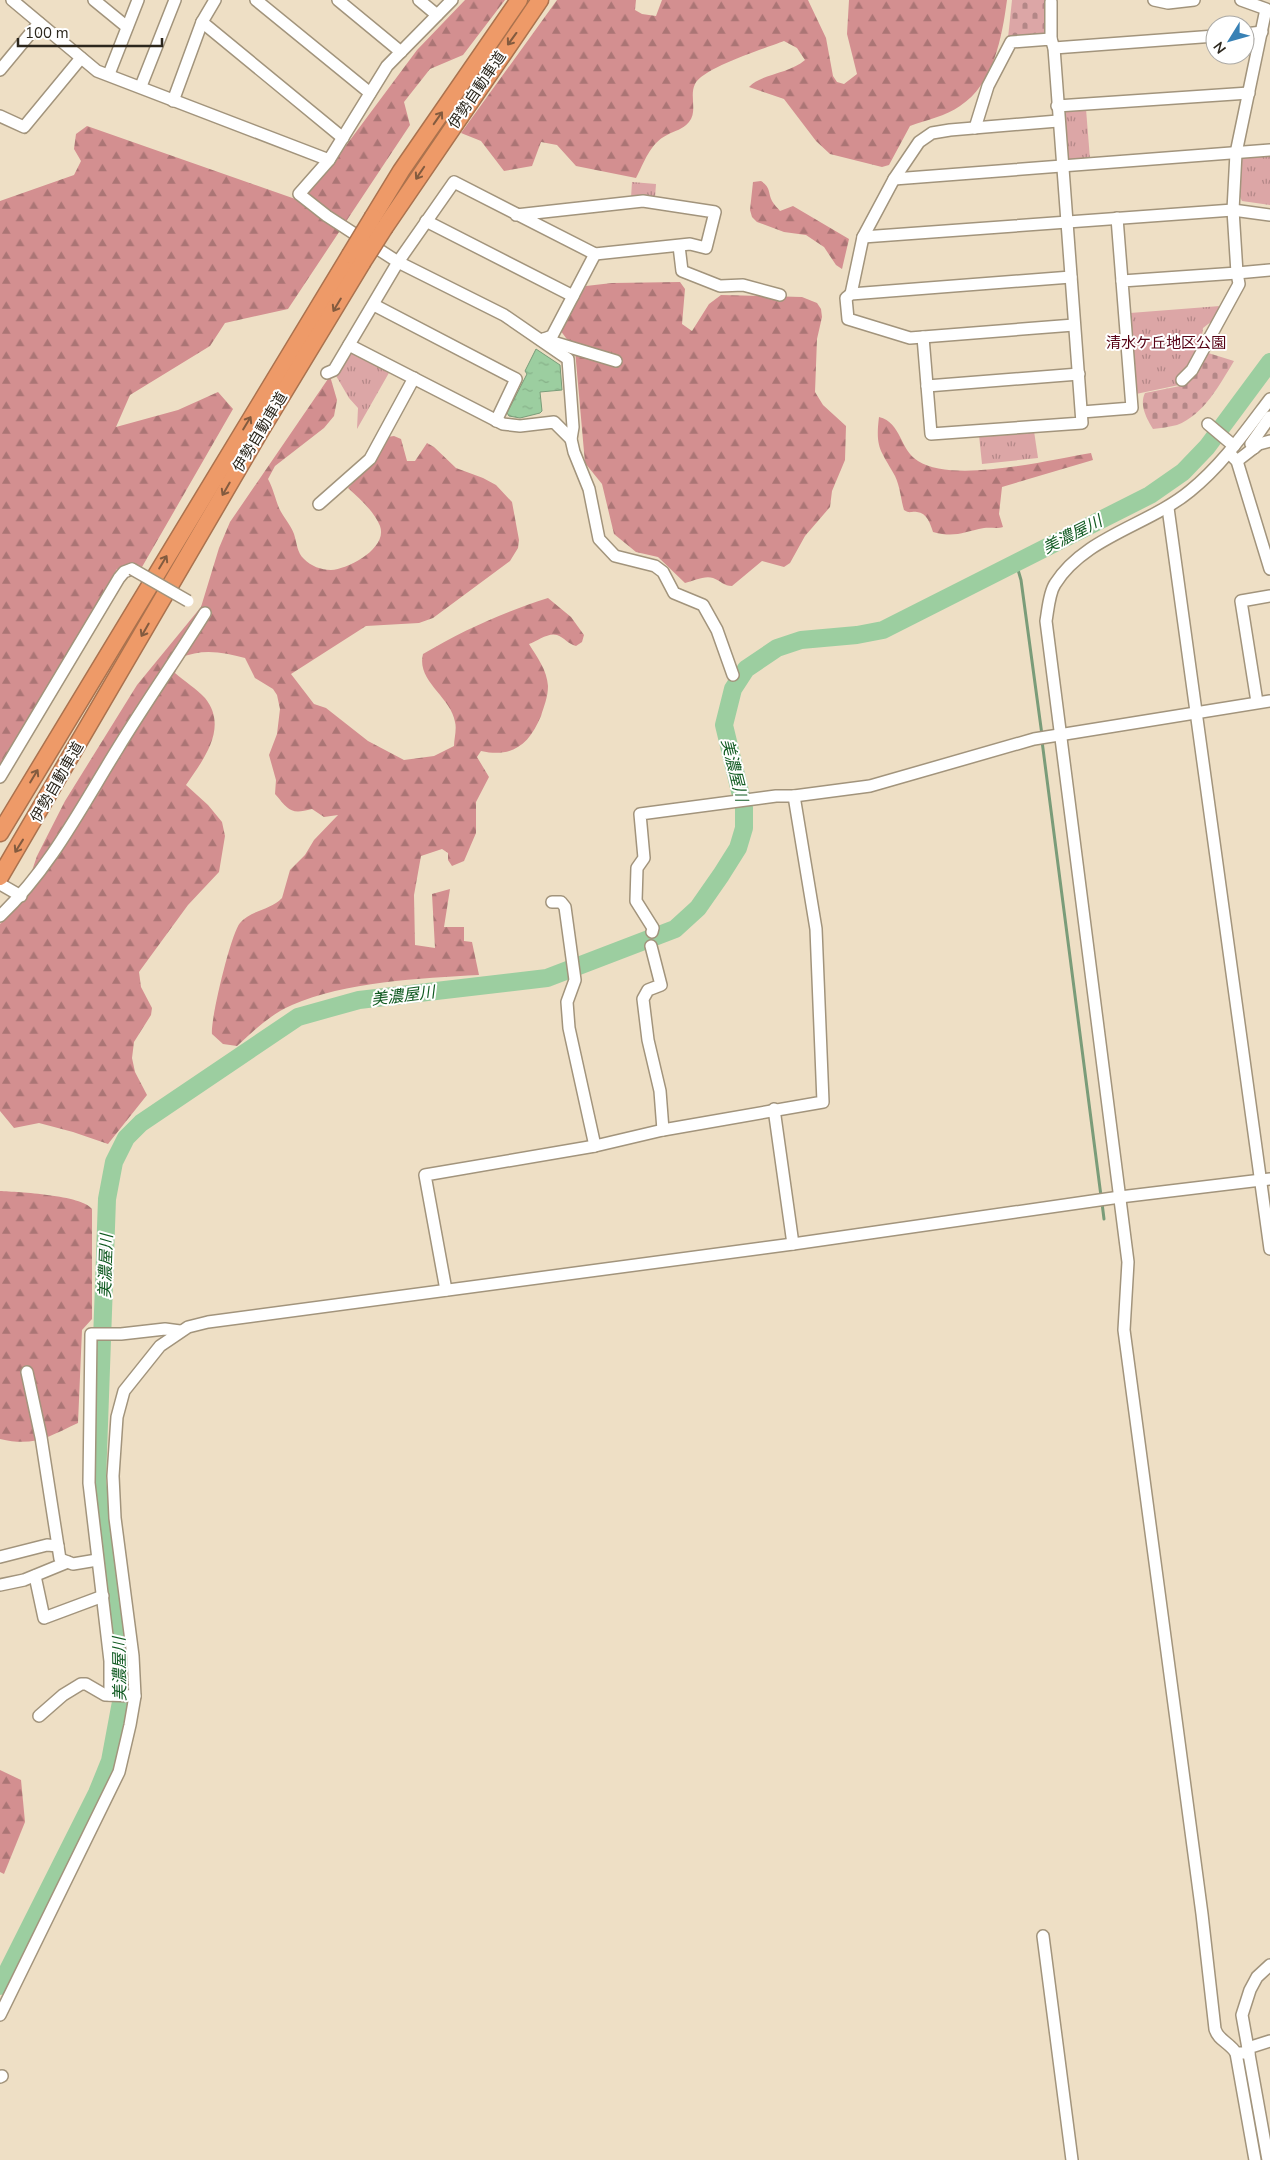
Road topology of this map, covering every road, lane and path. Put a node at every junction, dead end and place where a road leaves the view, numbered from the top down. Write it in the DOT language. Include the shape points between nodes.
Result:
graph roads {
  1 [pos="12,0"];
  2 [pos="94,0"];
  3 [pos="138,0"];
  4 [pos="175,0"];
  5 [pos="215,0"];
  6 [pos="256,0"];
  7 [pos="338,0"];
  8 [pos="420,0"];
  9 [pos="452,0"];
  10 [pos="519,0"];
  11 [pos="540,0"];
  12 [pos="1154,0"];
  13 [pos="1194,0"];
  14 [pos="1241,0"];
  15 [pos="1051,2"];
  16 [pos="1268,14"];
  17 [pos="437,15"];
  18 [pos="202,22"];
  19 [pos="39,23"];
  20 [pos="127,28"];
  21 [pos="1262,32"];
  22 [pos="1255,33"];
  23 [pos="1205,36"];
  24 [pos="1052,44"];
  25 [pos="400,52"];
  26 [pos="81,58"];
  27 [pos="0,70"];
  28 [pos="109,74"];
  29 [pos="141,86"];
  30 [pos="370,93"];
  31 [pos="1249,93"];
  32 [pos="173,100"];
  33 [pos="1057,106"];
  34 [pos="0,116"];
  35 [pos="1058,122"];
  36 [pos="975,128"];
  37 [pos="342,138"];
  38 [pos="1270,150"];
  39 [pos="1236,153"];
  40 [pos="329,160"];
  41 [pos="1061,166"];
  42 [pos="894,179"];
  43 [pos="1233,210"];
  44 [pos="516,215"];
  45 [pos="1270,215"];
  46 [pos="1118,218"];
  47 [pos="426,221"];
  48 [pos="379,222"];
  49 [pos="1066,222"];
  50 [pos="863,237"];
  51 [pos="679,246"];
  52 [pos="595,254"];
  53 [pos="356,259"];
  54 [pos="398,262"];
  55 [pos="1270,270"];
  56 [pos="1237,273"];
  57 [pos="1071,278"];
  58 [pos="1122,281"];
  59 [pos="851,294"];
  60 [pos="780,295"];
  61 [pos="573,296"];
  62 [pos="374,305"];
  63 [pos="1074,325"];
  64 [pos="923,337"];
  65 [pos="540,338"];
  66 [pos="349,345"];
  67 [pos="616,361"];
  68 [pos="327,373"];
  69 [pos="1078,374"];
  70 [pos="414,378"];
  71 [pos="1182,380"];
  72 [pos="927,386"];
  73 [pos="1270,399"];
  74 [pos="1082,412"];
  75 [pos="1270,417"];
  76 [pos="496,421"];
  77 [pos="1208,424"];
  78 [pos="571,439"];
  79 [pos="1270,441"];
  80 [pos="1230,446"];
  81 [pos="1255,449"];
  82 [pos="1237,461"];
  83 [pos="319,504"];
  84 [pos="1168,508"];
  85 [pos="1270,569"];
  86 [pos="1270,596"];
  87 [pos="188,601"];
  88 [pos="205,613"];
  89 [pos="733,674"];
  90 [pos="1270,701"];
  91 [pos="1257,702"];
  92 [pos="1195,712"];
  93 [pos="1060,736"];
  94 [pos="0,777"];
  95 [pos="794,796"];
  96 [pos="0,833"];
  97 [pos="0,876"];
  98 [pos="0,884"];
  99 [pos="21,896"];
  100 [pos="552,902"];
  101 [pos="0,916"];
  102 [pos="652,932"];
  103 [pos="651,946"];
  104 [pos="774,1109"];
  105 [pos="663,1130"];
  106 [pos="595,1146"];
  107 [pos="1265,1180"];
  108 [pos="1120,1197"];
  109 [pos="793,1244"];
  110 [pos="1270,1250"];
  111 [pos="446,1290"];
  112 [pos="180,1331"];
  113 [pos="27,1372"];
  114 [pos="58,1546"];
  115 [pos="0,1557"];
  116 [pos="97,1560"];
  117 [pos="68,1562"];
  118 [pos="35,1576"];
  119 [pos="0,1585"];
  120 [pos="103,1596"];
  121 [pos="112,1695"];
  122 [pos="133,1696"];
  123 [pos="39,1716"];
  124 [pos="1043,1936"];
  125 [pos="1270,1965"];
  126 [pos="0,2015"];
  127 [pos="1270,2041"];
  128 [pos="1249,2050"];
  129 [pos="1236,2054"];
  130 [pos="1072,2160"];
  131 [pos="1255,2160"];
  132 [pos="1268,2160"];
  1 -- 19 [label="street"];
  2 -- 20 [label="street"];
  3 -- 20 [label="street"];
  4 -- 29 [label="street"];
  5 -- 18 [label="street"];
  6 -- 30 [label="street"];
  7 -- 25 [label="street"];
  8 -- 17 [label="street"];
  9 -- 17 [label="street"];
  48 -- 10 [label="highway, 伊勢自動車道, one-way" via="401,171"];
  11 -- 48 [label="highway, 伊勢自動車道, one-way"];
  12 -- 13 [label="street" via="1168,3"];
  14 -- 16 [label="street" via="1262,6"];
  15 -- 24 [label="street"];
  16 -- 21 [label="street"];
  17 -- 25 [label="street"];
  18 -- 32 [label="street"];
  18 -- 37 [label="street"];
  19 -- 26 [label="street"];
  19 -- 27 [label="street"];
  20 -- 28 [label="street"];
  21 -- 22 [label="street"];
  21 -- 31 [label="street"];
  23 -- 24 [label="street"];
  24 -- 33 [label="street"];
  24 -- 36 [label="street" via="1011,42 988,86"];
  25 -- 30 [label="street" via="386,66"];
  26 -- 28 [label="street" via="97,71"];
  26 -- 34 [label="street" via="24,127"];
  28 -- 29 [label="street"];
  29 -- 32 [label="street"];
  30 -- 37 [label="street"];
  31 -- 33 [label="street"];
  31 -- 39 [label="street"];
  32 -- 40 [label="street"];
  33 -- 35 [label="street"];
  35 -- 36 [label="street"];
  35 -- 41 [label="street"];
  36 -- 42 [label="street" via="926,136"];
  37 -- 40 [label="street"];
  38 -- 39 [label="street"];
  39 -- 41 [label="street"];
  39 -- 43 [label="street"];
  40 -- 54 [label="street" via="299,194"];
  41 -- 42 [label="street"];
  41 -- 49 [label="street"];
  42 -- 50 [label="street"];
  43 -- 45 [label="street"];
  43 -- 46 [label="street"];
  43 -- 56 [label="street"];
  44 -- 47 [label="street" via="454,182"];
  44 -- 51 [label="street" via="643,201 715,212 706,248 690,244"];
  44 -- 52 [label="street"];
  46 -- 49 [label="street"];
  46 -- 58 [label="street"];
  47 -- 54 [label="street"];
  47 -- 61 [label="street"];
  48 -- 53 [label="highway, 伊勢自動車道, bridge"];
  49 -- 50 [label="street"];
  49 -- 57 [label="street"];
  50 -- 59 [label="street"];
  51 -- 52 [label="street"];
  51 -- 60 [label="street" via="682,271 720,286 743,285"];
  52 -- 61 [label="street"];
  96 -- 53 [label="highway, 伊勢自動車道, one-way"];
  53 -- 97 [label="highway, 伊勢自動車道, one-way" via="258,435"];
  54 -- 62 [label="street"];
  54 -- 65 [label="street" via="504,315"];
  55 -- 56 [label="street"];
  56 -- 58 [label="street"];
  56 -- 71 [label="street" via="1239,284 1192,370"];
  57 -- 59 [label="street"];
  57 -- 63 [label="street"];
  58 -- 74 [label="street" via="1132,408"];
  59 -- 64 [label="street" via="846,298 848,319 904,338"];
  61 -- 65 [label="street" via="552,336"];
  62 -- 66 [label="street"];
  62 -- 76 [label="street" via="516,379"];
  63 -- 64 [label="street"];
  63 -- 69 [label="street"];
  64 -- 72 [label="street"];
  65 -- 67 [label="street"];
  65 -- 78 [label="street" via="568,359"];
  66 -- 68 [label="street" via="334,370"];
  66 -- 70 [label="street"];
  69 -- 72 [label="street"];
  69 -- 74 [label="street"];
  70 -- 76 [label="street"];
  70 -- 83 [label="street" via="370,459"];
  72 -- 74 [label="street" via="931,434 1082,423"];
  73 -- 80 [label="street"];
  75 -- 81 [label="street" via="1251,444"];
  76 -- 78 [label="street" via="513,426 554,422"];
  77 -- 80 [label="street"];
  78 -- 89 [label="street" via="589,489 601,543 615,556 655,566 663,572 674,593 703,605 717,630"];
  79 -- 81 [label="street" via="1259,444"];
  80 -- 82 [label="street"];
  80 -- 84 [label="street" via="1203,479"];
  81 -- 82 [label="street"];
  82 -- 85 [label="street"];
  84 -- 92 [label="street"];
  84 -- 93 [label="street" via="1080,557 1054,585 1046,621"];
  86 -- 91 [label="street" via="1241,602"];
  87 -- 94 [label="street, bridge" via="132,569 124,572"];
  88 -- 99 [label="street" via="157,684 51,856"];
  90 -- 91 [label="street"];
  91 -- 92 [label="street"];
  92 -- 93 [label="street"];
  92 -- 107 [label="street"];
  93 -- 95 [label="street" via="1006,746 870,786"];
  93 -- 108 [label="street"];
  95 -- 102 [label="street" via="640,814 644,858 637,868 636,901 653,928"];
  95 -- 104 [label="street" via="816,929 823,1102"];
  98 -- 99 [label="street"];
  99 -- 101 [label="street"];
  100 -- 106 [label="street" via="561,902 565,907 574,980 567,1002 569,1028"];
  103 -- 105 [label="street" via="661,984 648,990 643,999 648,1040 660,1091"];
  104 -- 105 [label="street"];
  104 -- 109 [label="street"];
  105 -- 106 [label="street"];
  106 -- 111 [label="street" via="425,1176"];
  107 -- 108 [label="street"];
  107 -- 110 [label="street"];
  108 -- 109 [label="street"];
  108 -- 129 [label="street" via="1128,1262 1124,1330 1215,2029"];
  109 -- 111 [label="street"];
  111 -- 112 [label="street" via="208,1322"];
  112 -- 116 [label="street" via="165,1329 91,1334 89,1483"];
  112 -- 122 [label="street" via="160,1346 124,1391 117,1417 113,1476 115,1518 132,1656"];
  113 -- 114 [label="street"];
  114 -- 115 [label="street" via="47,1545"];
  114 -- 117 [label="street" via="60,1559"];
  116 -- 117 [label="street"];
  116 -- 120 [label="street"];
  117 -- 118 [label="street"];
  118 -- 119 [label="street"];
  118 -- 120 [label="street" via="44,1618"];
  120 -- 121 [label="street"];
  121 -- 122 [label="street"];
  121 -- 123 [label="street" via="80,1684"];
  122 -- 126 [label="street" via="119,1772"];
  124 -- 130 [label="street"];
  125 -- 128 [label="street" via="1257,1977 1244,2006 1243,2023"];
  127 -- 128 [label="street"];
  128 -- 129 [label="street"];
  128 -- 132 [label="street"];
  129 -- 131 [label="street"];
}
